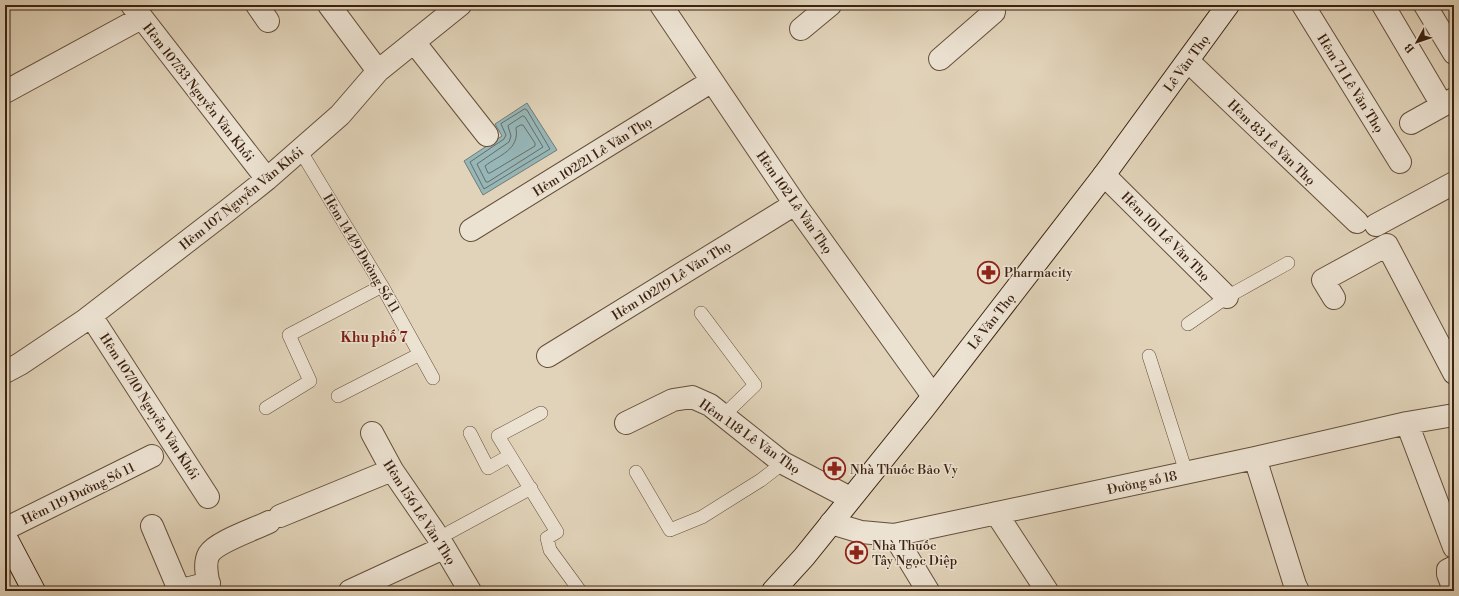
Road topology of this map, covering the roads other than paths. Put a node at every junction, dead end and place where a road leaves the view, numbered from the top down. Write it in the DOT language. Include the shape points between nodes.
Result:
graph roads {
  1 [pos="329,5"];
  2 [pos="460,5"];
  3 [pos="661,5"];
  4 [pos="830,5"];
  5 [pos="989,5"];
  6 [pos="1228,5"];
  7 [pos="1303,5"];
  8 [pos="1383,5"];
  9 [pos="1425,5"];
  10 [pos="137,11"];
  11 [pos="801,29"];
  12 [pos="414,42"];
  13 [pos="1454,53"];
  14 [pos="940,59"];
  15 [pos="1188,61"];
  16 [pos="378,70"];
  17 [pos="712,81"];
  18 [pos="5,92"];
  19 [pos="1448,102"];
  20 [pos="1411,123"];
  21 [pos="487,135"];
  22 [pos="300,150"];
  23 [pos="1400,162"];
  24 [pos="1104,175"];
  25 [pos="267,179"];
  26 [pos="1454,183"];
  27 [pos="795,204"];
  28 [pos="1366,224"];
  29 [pos="471,230"];
  30 [pos="1387,245"];
  31 [pos="1288,263"];
  32 [pos="382,286"];
  33 [pos="1227,297"];
  34 [pos="1334,298"];
  35 [pos="701,313"];
  36 [pos="91,316"];
  37 [pos="1188,324"];
  38 [pos="420,354"];
  39 [pos="548,356"];
  40 [pos="1150,356"];
  41 [pos="5,372"];
  42 [pos="1454,373"];
  43 [pos="433,378"];
  44 [pos="338,396"];
  45 [pos="933,396"];
  46 [pos="266,408"];
  47 [pos="541,413"];
  48 [pos="1454,415"];
  49 [pos="723,416"];
  50 [pos="626,423"];
  51 [pos="1407,423"];
  52 [pos="372,433"];
  53 [pos="470,433"];
  54 [pos="152,456"];
  55 [pos="509,456"];
  56 [pos="1255,458"];
  57 [pos="783,463"];
  58 [pos="392,470"];
  59 [pos="636,472"];
  60 [pos="1186,472"];
  61 [pos="530,488"];
  62 [pos="208,497"];
  63 [pos="850,498"];
  64 [pos="996,513"];
  65 [pos="831,523"];
  66 [pos="152,526"];
  67 [pos="5,529"];
  68 [pos="894,535"];
  69 [pos="5,536"];
  70 [pos="447,540"];
  71 [pos="1454,547"];
  72 [pos="1454,567"];
  73 [pos="209,587"];
  74 [pos="1454,590"];
  75 [pos="34,591"];
  76 [pos="350,591"];
  77 [pos="470,591"];
  78 [pos="580,591"];
  79 [pos="773,591"];
  80 [pos="928,591"];
  81 [pos="1047,591"];
  82 [pos="1298,591"];
  1 -- 16 [label="street"];
  2 -- 12 [label="street, Hẻm 107 Nguyễn Văn Khối"];
  3 -- 17 [label="street, Hẻm 102 Lê Văn Thọ"];
  4 -- 11 [label="street"];
  5 -- 14 [label="street" via="994,12"];
  6 -- 15 [label="street, Lê Văn Thọ"];
  7 -- 23 [label="street, Hẻm 71 Lê Văn Thọ"];
  8 -- 19 [label="street"];
  9 -- 13 [label="street"];
  10 -- 18 [label="street"];
  10 -- 25 [label="street, Hẻm 107/33 Nguyễn Văn Khối"];
  12 -- 16 [label="street, Hẻm 107 Nguyễn Văn Khối"];
  12 -- 21 [label="street"];
  15 -- 24 [label="street, Lê Văn Thọ"];
  15 -- 28 [label="street, Hẻm 83 Lê Văn Thọ"];
  16 -- 22 [label="street, Hẻm 107 Nguyễn Văn Khối" via="340,115"];
  17 -- 27 [label="street, Hẻm 102 Lê Văn Thọ"];
  17 -- 29 [label="street, Hẻm 102/21 Lê Văn Thọ"];
  19 -- 20 [label="street"];
  22 -- 25 [label="street, Hẻm 107 Nguyễn Văn Khối"];
  22 -- 32 [label="lane, Hẻm 144/9 Đường Số 11"];
  24 -- 33 [label="street, Hẻm 101 Lê Văn Thọ"];
  24 -- 45 [label="street, Lê Văn Thọ"];
  25 -- 36 [label="street, Hẻm 107 Nguyễn Văn Khối"];
  26 -- 28 [label="street"];
  27 -- 39 [label="street, Hẻm 102/19 Lê Văn Thọ"];
  27 -- 45 [label="street, Hẻm 102 Lê Văn Thọ"];
  28 -- 30 [label="lane"];
  30 -- 34 [label="street" via="1323,280"];
  30 -- 42 [label="street"];
  31 -- 33 [label="lane"];
  32 -- 38 [label="lane, Hẻm 144/9 Đường Số 11"];
  32 -- 46 [label="lane" via="289,335 310,381"];
  33 -- 37 [label="lane"];
  35 -- 49 [label="lane" via="755,385"];
  36 -- 41 [label="street, Hẻm 107 Nguyễn Văn Khối"];
  36 -- 62 [label="street, Hẻm 107/10 Nguyễn Văn Khối"];
  38 -- 43 [label="lane, Hẻm 144/9 Đường Số 11"];
  38 -- 44 [label="lane"];
  40 -- 60 [label="lane"];
  45 -- 63 [label="street, Lê Văn Thọ"];
  47 -- 55 [label="lane" via="498,436"];
  48 -- 51 [label="street, Đường số 18"];
  49 -- 50 [label="street, Hẻm 118 Lê Văn Thọ" via="710,405 692,397 673,400"];
  49 -- 57 [label="street, Hẻm 118 Lê Văn Thọ"];
  51 -- 56 [label="street, Đường số 18"];
  51 -- 71 [label="street"];
  52 -- 58 [label="street, Hẻm 156 Lê Văn Thọ"];
  53 -- 55 [label="lane" via="488,468"];
  54 -- 67 [label="street, Hẻm 119 Đường Số 11"];
  55 -- 61 [label="lane"];
  56 -- 60 [label="street, Đường số 18"];
  56 -- 82 [label="street"];
  57 -- 59 [label="lane" via="702,517 670,530"];
  57 -- 63 [label="street, Hẻm 118 Lê Văn Thọ"];
  58 -- 70 [label="street, Hẻm 156 Lê Văn Thọ" via="438,537"];
  58 -- 73 [label="street" via="217,546 208,555 206,566"];
  60 -- 64 [label="street, Đường số 18"];
  61 -- 70 [label="lane"];
  61 -- 78 [label="lane" via="557,532 547,538 550,550"];
  63 -- 65 [label="street, Lê Văn Thọ"];
  64 -- 68 [label="street, Đường số 18"];
  64 -- 81 [label="street"];
  65 -- 68 [label="street, Đường số 18" via="861,532"];
  65 -- 79 [label="street, Lê Văn Thọ"];
  66 -- 73 [label="street" via="179,588 182,590"];
  68 -- 80 [label="street"];
  69 -- 75 [label="street"];
  70 -- 76 [label="street"];
  70 -- 77 [label="street, Hẻm 156 Lê Văn Thọ"];
  72 -- 74 [label="street" via="1448,570"];
}
